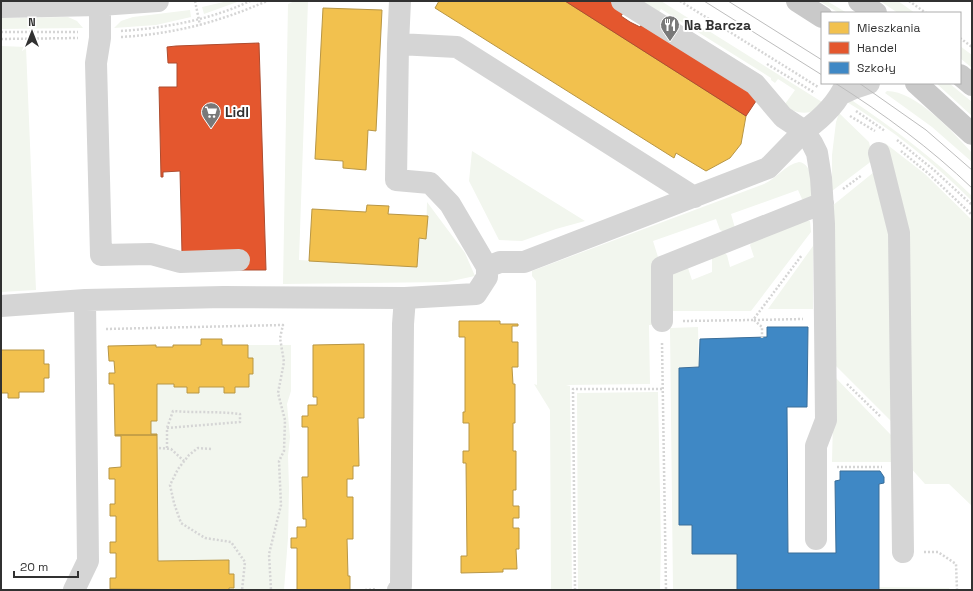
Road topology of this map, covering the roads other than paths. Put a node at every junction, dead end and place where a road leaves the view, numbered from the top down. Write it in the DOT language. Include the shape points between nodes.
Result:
graph roads {
  1 [pos="158,1"];
  2 [pos="400,1"];
  3 [pos="622,1"];
  4 [pos="797,1"];
  5 [pos="859,1"];
  6 [pos="100,5"];
  7 [pos="1,7"];
  8 [pos="875,12"];
  9 [pos="821,15"];
  10 [pos="398,44"];
  11 [pos="961,76"];
  12 [pos="866,84"];
  13 [pos="917,84"];
  14 [pos="972,85"];
  15 [pos="841,98"];
  16 [pos="804,131"];
  17 [pos="972,134"];
  18 [pos="887,142"];
  19 [pos="694,197"];
  20 [pos="824,214"];
  21 [pos="239,260"];
  22 [pos="487,267"];
  23 [pos="405,298"];
  24 [pos="85,300"];
  25 [pos="1,306"];
  26 [pos="662,321"];
  27 [pos="816,539"];
  28 [pos="902,552"];
  29 [pos="74,590"];
  30 [pos="398,590"];
  1 -- 6 [label="street"];
  2 -- 10 [label="street"];
  3 -- 16 [label="street" via="755,84 783,117"];
  4 -- 9 [label="main road"];
  5 -- 8 [label="main road"];
  6 -- 7 [label="street"];
  6 -- 21 [label="street" via="100,38 96,63 101,255 151,254 180,262"];
  10 -- 19 [label="street" via="457,47"];
  10 -- 22 [label="street" via="396,180 430,183 450,204"];
  11 -- 14 [label="main road"];
  12 -- 15 [label="street" via="854,88"];
  13 -- 17 [label="main road"];
  15 -- 16 [label="street"];
  16 -- 19 [label="street" via="768,168"];
  16 -- 20 [label="street" via="817,153"];
  18 -- 28 [label="street" via="899,233"];
  19 -- 22 [label="street" via="524,262 500,262"];
  20 -- 26 [label="street" via="662,267"];
  20 -- 27 [label="street" via="826,420 816,446"];
  22 -- 23 [label="street" via="486,277 476,294"];
  23 -- 24 [label="street" via="224,297"];
  23 -- 30 [label="street" via="402,332 402,586"];
  24 -- 25 [label="street"];
  24 -- 29 [label="street" via="88,561"];
}
